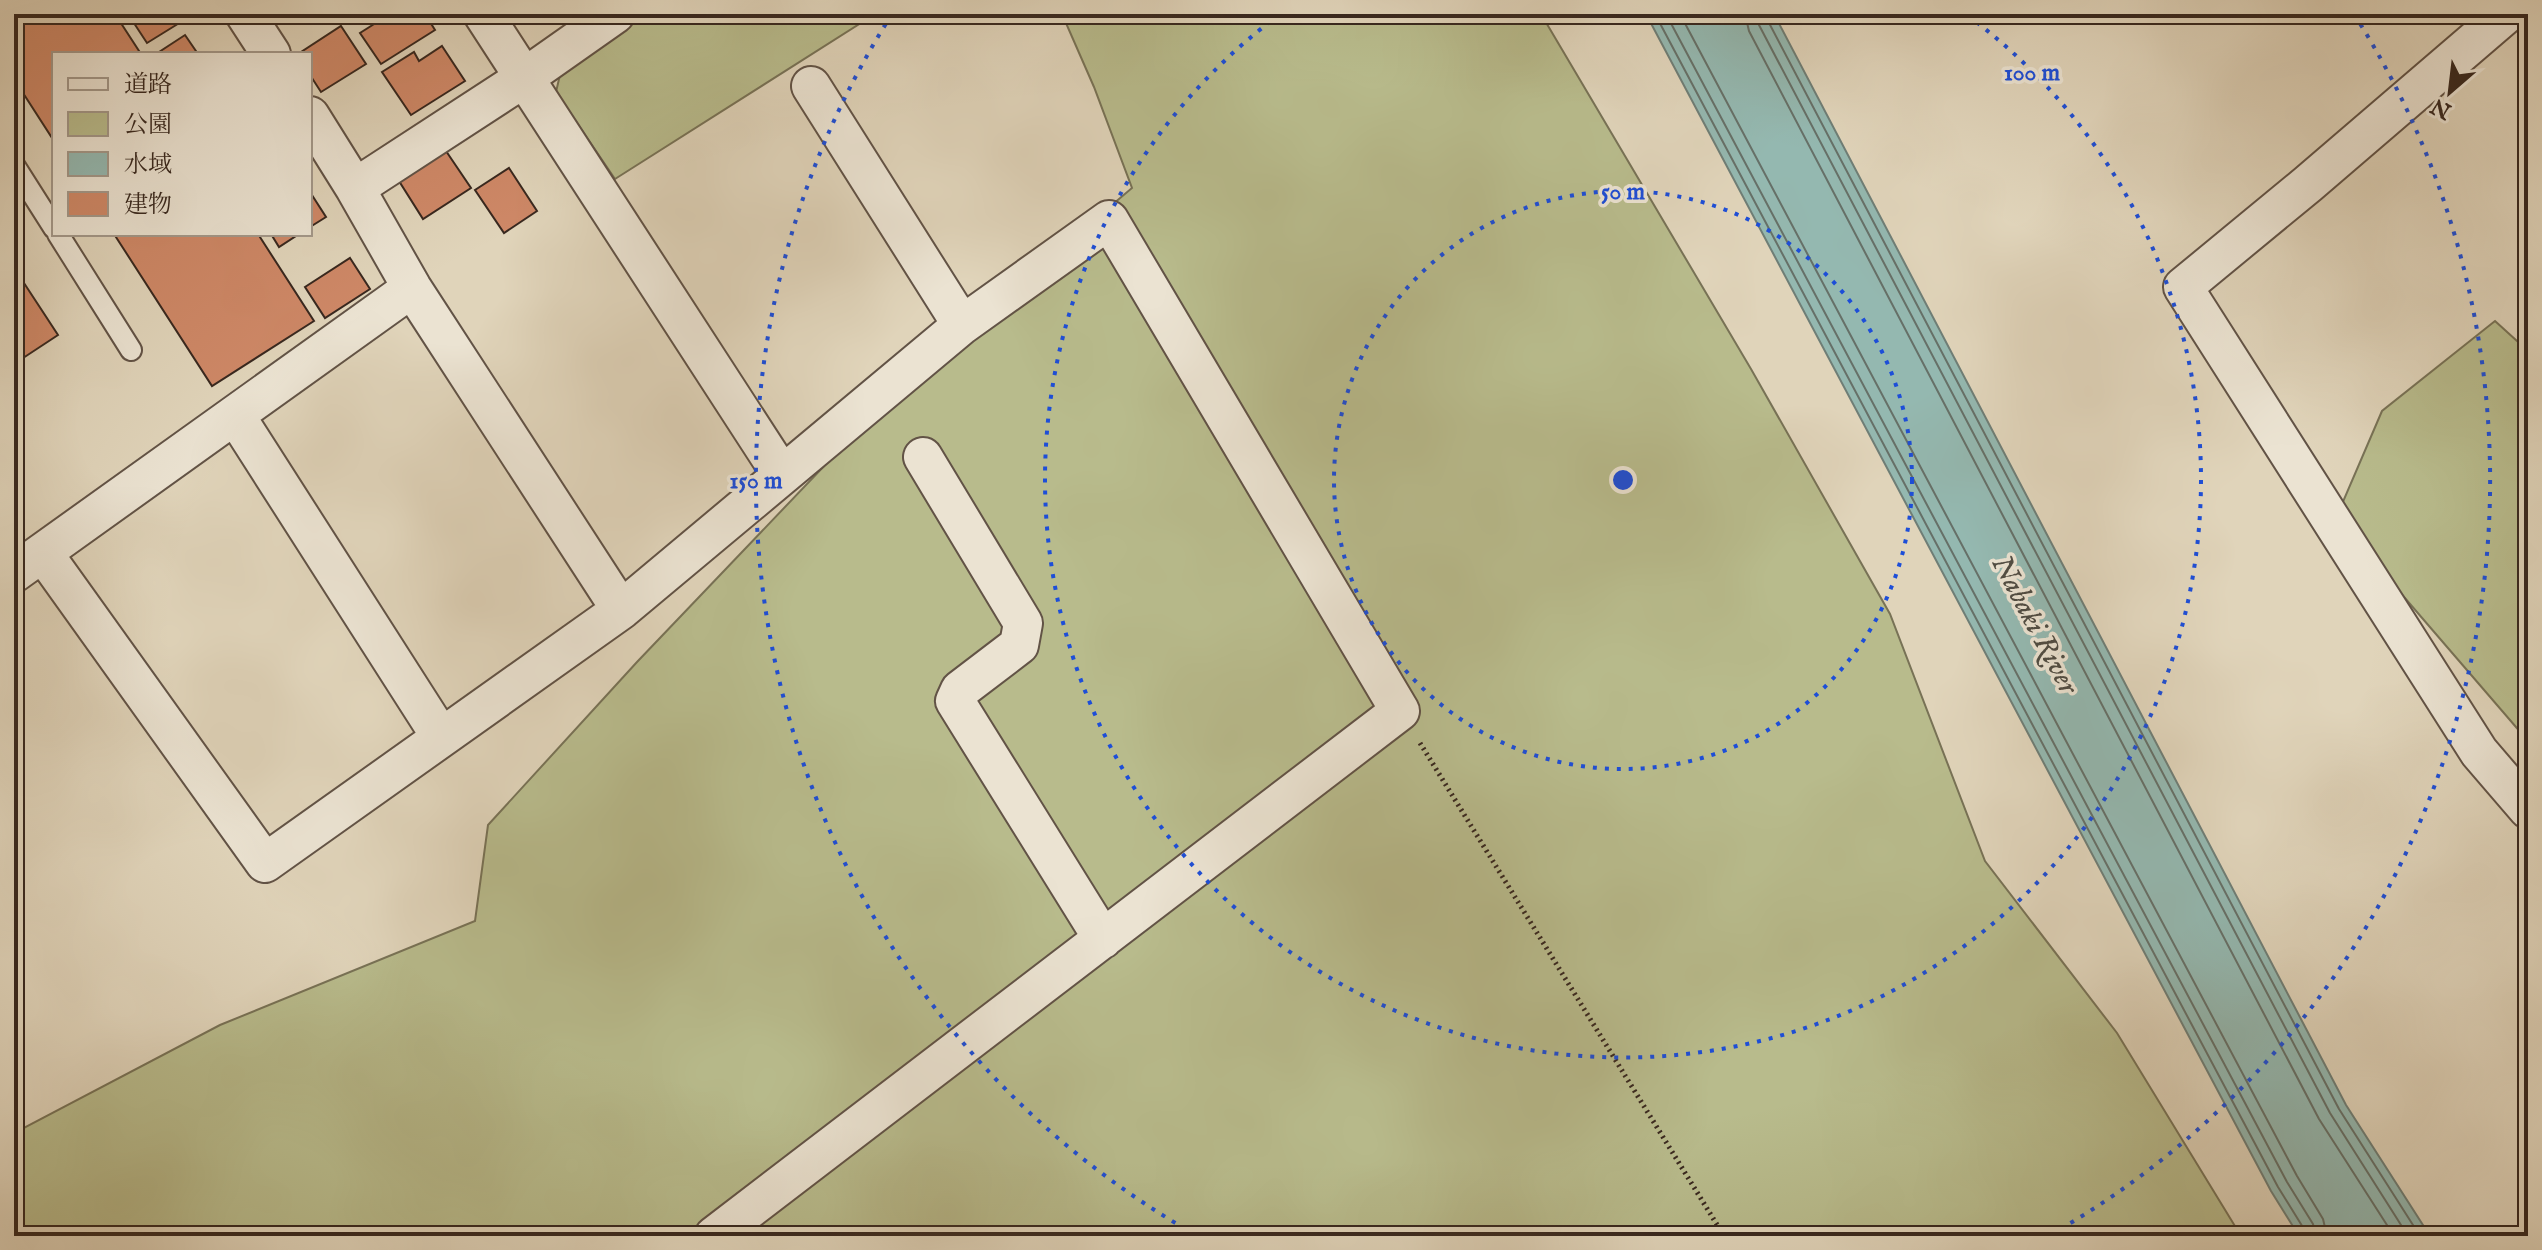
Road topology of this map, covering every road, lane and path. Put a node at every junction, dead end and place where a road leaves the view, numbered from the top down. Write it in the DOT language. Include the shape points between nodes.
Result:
graph roads {
  1 [pos="245,14"];
  2 [pos="483,14"];
  3 [pos="615,14"];
  4 [pos="2506,14"];
  5 [pos="270,52"];
  6 [pos="524,78"];
  7 [pos="811,86"];
  8 [pos="312,119"];
  9 [pos="14,165"];
  10 [pos="355,188"];
  11 [pos="52,225"];
  12 [pos="59,236"];
  13 [pos="412,288"];
  14 [pos="962,325"];
  15 [pos="131,350"];
  16 [pos="235,415"];
  17 [pos="923,457"];
  18 [pos="782,475"];
  19 [pos="29,563"];
  20 [pos="621,610"];
  21 [pos="1400,711"];
  22 [pos="441,737"];
  23 [pos="2528,809"];
  24 [pos="1103,939"];
  25 [pos="714,1236"];
  26 [pos="1724,1236"];
  1 -- 5 [label="street"];
  2 -- 6 [label="street"];
  3 -- 6 [label="street"];
  4 -- 23 [label="street" via="2183,287 2479,752"];
  6 -- 10 [label="street"];
  6 -- 18 [label="street"];
  7 -- 14 [label="street"];
  8 -- 10 [label="street"];
  9 -- 11 [label="lane"];
  10 -- 13 [label="street"];
  12 -- 15 [label="lane"];
  13 -- 16 [label="street"];
  13 -- 20 [label="street"];
  14 -- 18 [label="street"];
  14 -- 21 [label="street" via="1109,220"];
  16 -- 19 [label="street"];
  16 -- 22 [label="street"];
  17 -- 24 [label="street" via="1023,623 1019,645 960,690 955,701"];
  18 -- 20 [label="street"];
  19 -- 22 [label="street" via="265,863"];
  20 -- 22 [label="street"];
  21 -- 24 [label="street"];
  21 -- 26 [label="path"];
  24 -- 25 [label="street"];
}
